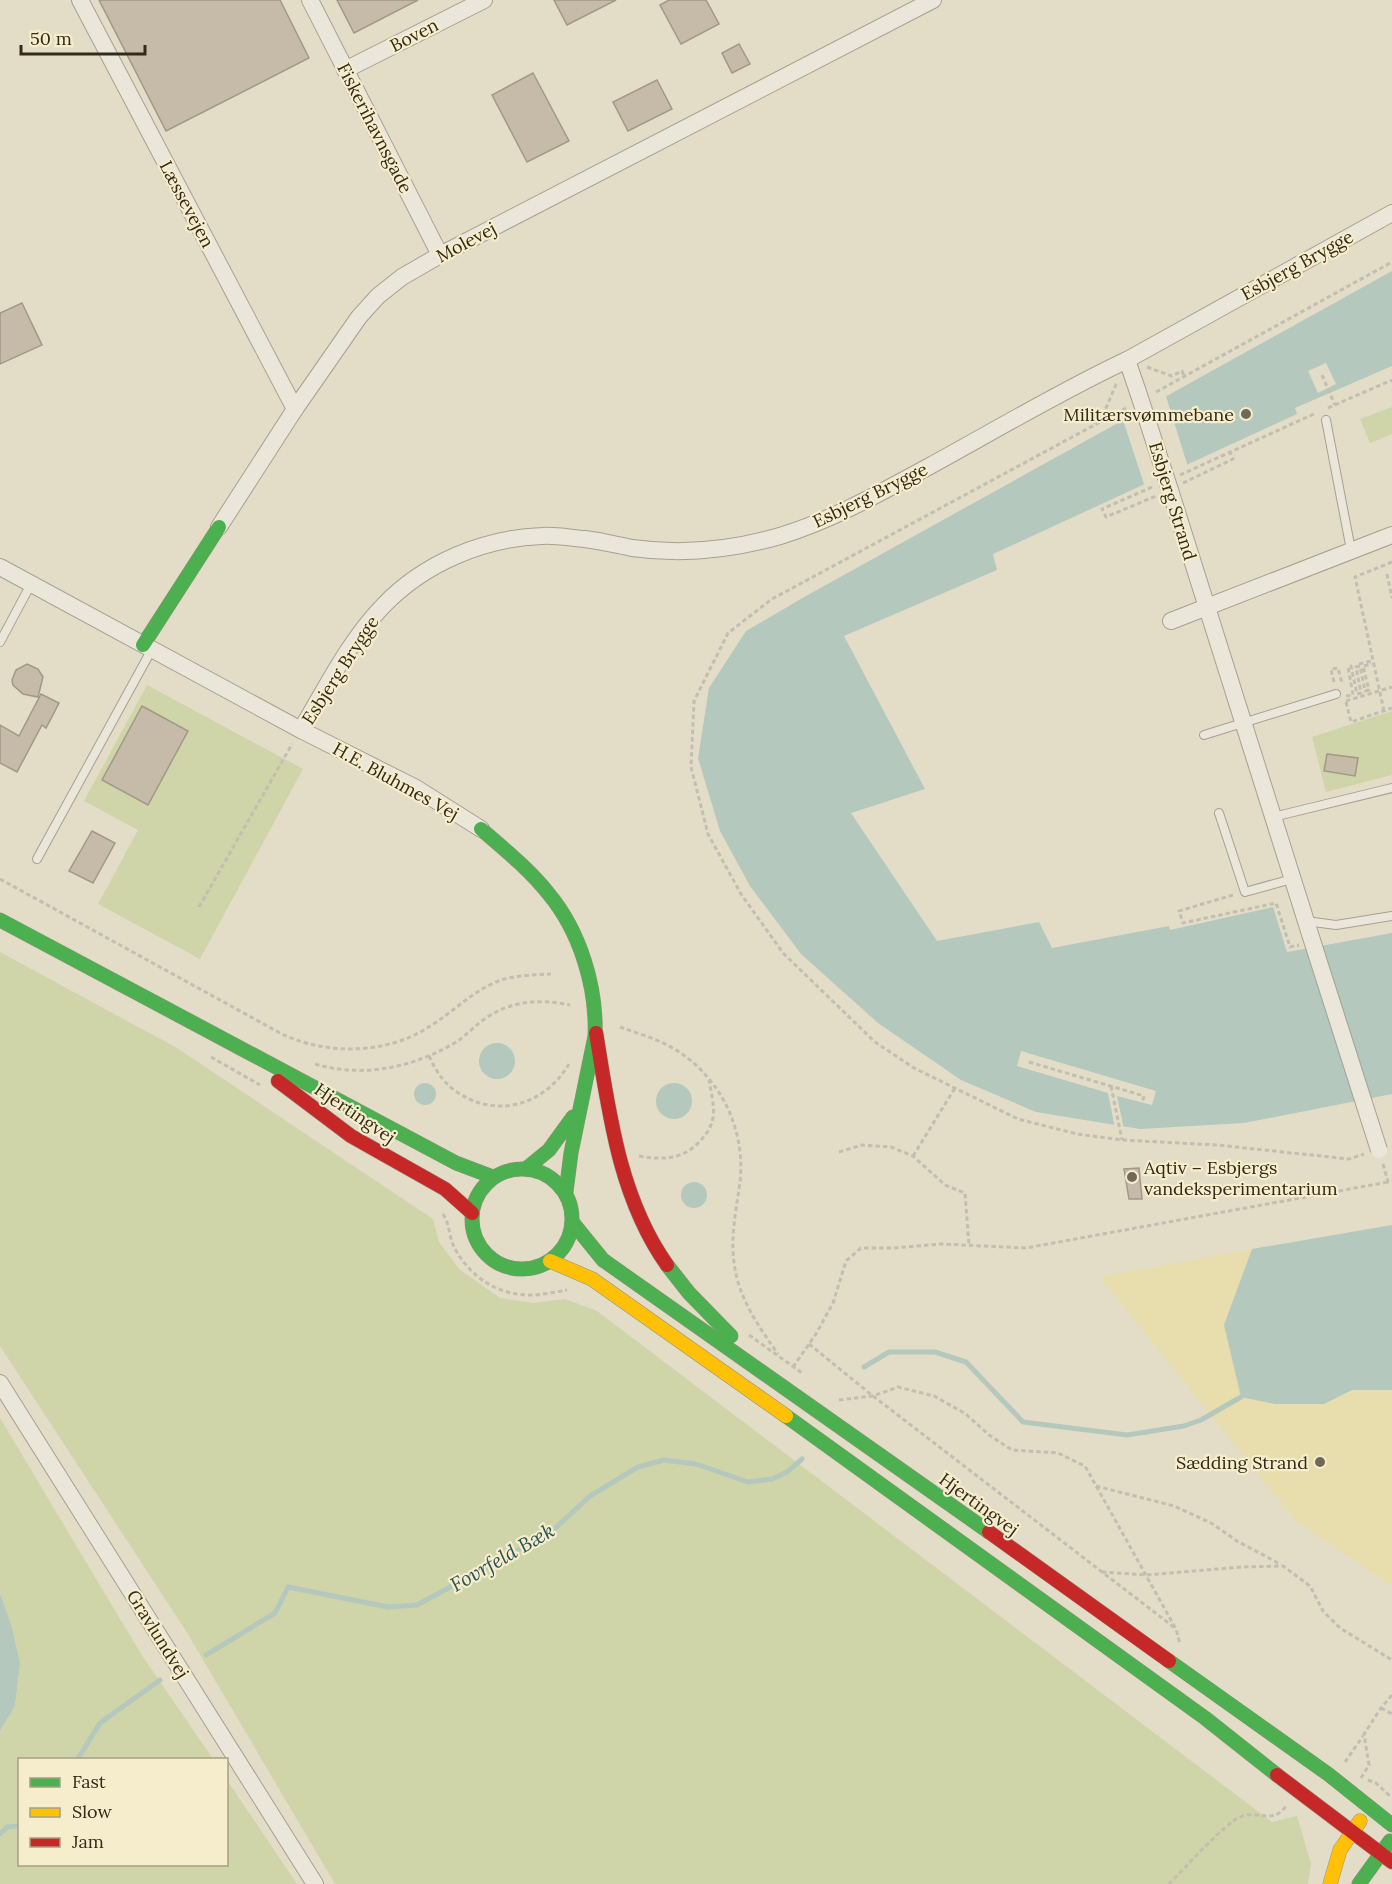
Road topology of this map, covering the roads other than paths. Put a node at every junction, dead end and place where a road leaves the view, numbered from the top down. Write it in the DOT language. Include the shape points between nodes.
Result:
graph roads {
  1 [pos="80,0"];
  2 [pos="310,0"];
  3 [pos="484,0"];
  4 [pos="933,0"];
  5 [pos="345,70"];
  6 [pos="1392,213"];
  7 [pos="440,255"];
  8 [pos="1127,360"];
  9 [pos="295,409"];
  10 [pos="1326,420"];
  11 [pos="219,527"];
  12 [pos="1392,535"];
  13 [pos="1351,550"];
  14 [pos="0,567"];
  15 [pos="31,584"];
  16 [pos="1206,608"];
  17 [pos="1172,621"];
  18 [pos="0,642"];
  19 [pos="148,647"];
  20 [pos="1342,697"];
  21 [pos="1243,723"];
  22 [pos="301,730"];
  23 [pos="1204,735"];
  24 [pos="1392,788"];
  25 [pos="1219,813"];
  26 [pos="1273,817"];
  27 [pos="481,829"];
  28 [pos="37,859"];
  29 [pos="1292,879"];
  30 [pos="1392,916"];
  31 [pos="0,920"];
  32 [pos="1306,933"];
  33 [pos="596,1033"];
  34 [pos="222,1039"];
  35 [pos="580,1105"];
  36 [pos="1380,1150"];
  37 [pos="527,1168"];
  38 [pos="494,1177"];
  39 [pos="566,1192"];
  40 [pos="472,1213"];
  41 [pos="573,1223"];
  42 [pos="550,1261"];
  43 [pos="0,1383"];
  44 [pos="866,1444"];
  45 [pos="1370,1808"];
  46 [pos="1392,1825"];
  47 [pos="1352,1831"];
  48 [pos="1392,1838"];
  49 [pos="1380,1853"];
  50 [pos="1392,1862"];
  51 [pos="315,1884"];
  52 [pos="1330,1884"];
  53 [pos="1359,1884"];
  1 -- 9 [label="street, Læssevejen"];
  2 -- 5 [label="street, Fiskerihavnsgade"];
  3 -- 5 [label="street, Boven"];
  4 -- 7 [label="street, Molevej"];
  5 -- 7 [label="street, Fiskerihavnsgade"];
  6 -- 8 [label="street, Esbjerg Brygge"];
  7 -- 9 [label="street, Molevej" via="402,277 372,303"];
  8 -- 16 [label="street, Esbjerg Strand, bridge" via="1142,396"];
  8 -- 22 [label="street, Esbjerg Brygge" via="830,518 779,536 684,552 543,536 498,541 456,555 417,577 383,606 352,645"];
  9 -- 11 [label="street, Molevej"];
  10 -- 13 [label="lane"];
  11 -- 19 [label="main road, Molevej"];
  12 -- 13 [label="street"];
  13 -- 16 [label="street"];
  14 -- 15 [label="street, H.E. Bluhmes Vej"];
  15 -- 18 [label="lane"];
  15 -- 19 [label="street, H.E. Bluhmes Vej"];
  16 -- 17 [label="street"];
  16 -- 21 [label="street, Esbjerg Strand"];
  19 -- 22 [label="street, H.E. Bluhmes Vej"];
  19 -- 28 [label="lane"];
  20 -- 21 [label="lane"];
  21 -- 23 [label="lane"];
  21 -- 26 [label="street, Esbjerg Strand"];
  22 -- 27 [label="street, H.E. Bluhmes Vej" via="416,788"];
  24 -- 26 [label="lane"];
  25 -- 29 [label="lane" via="1245,892"];
  26 -- 29 [label="street, Esbjerg Strand"];
  27 -- 33 [label="main road, H.E. Bluhmes Vej" via="552,896 576,939 589,977"];
  29 -- 32 [label="street, Esbjerg Strand"];
  30 -- 32 [label="lane"];
  31 -- 34 [label="main road, Hjertingvej"];
  32 -- 36 [label="street, Esbjerg Strand, bridge"];
  33 -- 35 [label="main road, H.E. Bluhmes Vej"];
  33 -- 44 [label="main road" via="618,1153 636,1209 660,1254 710,1317 754,1357"];
  34 -- 38 [label="main road, Hjertingvej" via="456,1163"];
  34 -- 40 [label="main road, Hjertingvej" via="351,1136 445,1189"];
  35 -- 37 [label="main road, H.E. Bluhmes Vej" via="549,1150"];
  35 -- 39 [label="main road, H.E. Bluhmes Vej" via="567,1163"];
  37 -- 38 [label="main road"];
  37 -- 39 [label="main road" via="555,1180"];
  38 -- 40 [label="main road" via="479,1193"];
  39 -- 41 [label="main road"];
  40 -- 42 [label="main road" via="478,1244 489,1257 519,1269 535,1268"];
  41 -- 42 [label="main road" via="569,1238"];
  41 -- 44 [label="main road, Hjertingvej" via="603,1260"];
  42 -- 47 [label="main road" via="592,1279 702,1356 1205,1718"];
  43 -- 51 [label="street, Gravlundvej"];
  44 -- 45 [label="main road, Hjertingvej"];
  45 -- 46 [label="main road, Hjertingvej"];
  45 -- 47 [label="main road"];
  47 -- 49 [label="main road"];
  47 -- 52 [label="main road" via="1337,1854"];
  48 -- 49 [label="main road"];
  49 -- 50 [label="main road"];
  49 -- 53 [label="main road"];
}
